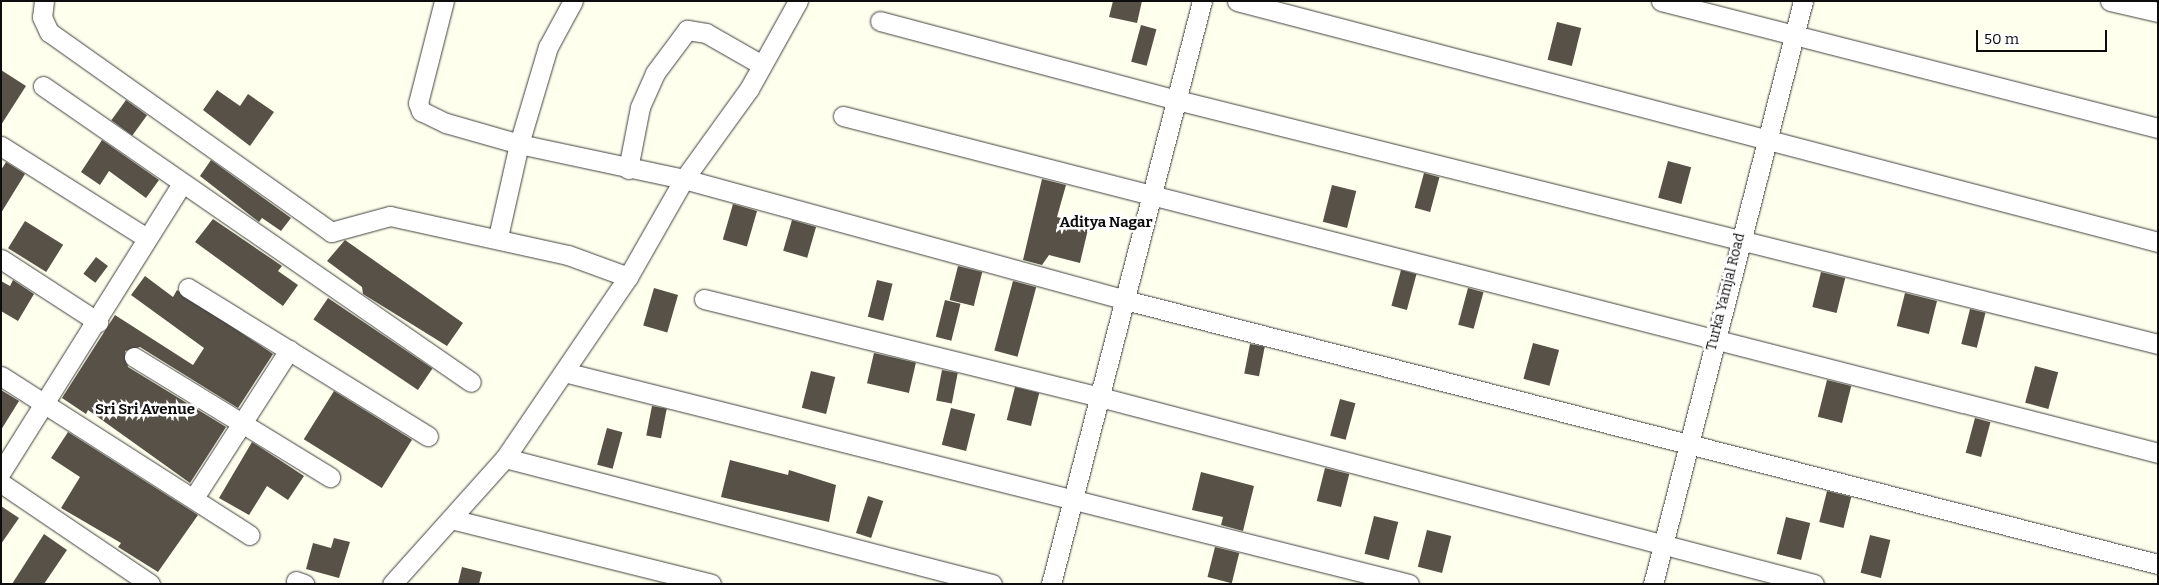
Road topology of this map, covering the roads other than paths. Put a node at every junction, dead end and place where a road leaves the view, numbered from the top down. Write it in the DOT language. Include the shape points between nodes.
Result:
graph roads {
  1 [pos="44,1"];
  2 [pos="444,1"];
  3 [pos="573,1"];
  4 [pos="798,1"];
  5 [pos="1202,1"];
  6 [pos="1236,1"];
  7 [pos="1661,1"];
  8 [pos="1803,1"];
  9 [pos="2110,1"];
  10 [pos="2158,12"];
  11 [pos="880,21"];
  12 [pos="1794,37"];
  13 [pos="762,65"];
  14 [pos="43,86"];
  15 [pos="1176,100"];
  16 [pos="843,116"];
  17 [pos="2158,128"];
  18 [pos="519,144"];
  19 [pos="1766,144"];
  20 [pos="1,146"];
  21 [pos="628,169"];
  22 [pos="684,180"];
  23 [pos="182,182"];
  24 [pos="1152,196"];
  25 [pos="145,237"];
  26 [pos="498,237"];
  27 [pos="1738,238"];
  28 [pos="2158,242"];
  29 [pos="1,259"];
  30 [pos="628,277"];
  31 [pos="188,288"];
  32 [pos="704,300"];
  33 [pos="1125,300"];
  34 [pos="98,322"];
  35 [pos="1714,338"];
  36 [pos="2158,344"];
  37 [pos="289,350"];
  38 [pos="134,356"];
  39 [pos="564,372"];
  40 [pos="1,376"];
  41 [pos="471,382"];
  42 [pos="1100,397"];
  43 [pos="44,404"];
  44 [pos="243,422"];
  45 [pos="428,436"];
  46 [pos="1689,445"];
  47 [pos="2158,453"];
  48 [pos="506,458"];
  49 [pos="1,472"];
  50 [pos="330,477"];
  51 [pos="1,483"];
  52 [pos="195,496"];
  53 [pos="1074,498"];
  54 [pos="450,519"];
  55 [pos="250,535"];
  56 [pos="1664,545"];
  57 [pos="2158,564"];
  58 [pos="150,584"];
  59 [pos="392,584"];
  60 [pos="711,584"];
  61 [pos="992,584"];
  62 [pos="1051,584"];
  63 [pos="1409,584"];
  64 [pos="1653,584"];
  65 [pos="1814,584"];
  1 -- 26 [label="street" via="42,17 50,32 331,232 390,216"];
  2 -- 18 [label="street" via="418,92 421,111 446,124"];
  3 -- 18 [label="street" via="548,47"];
  4 -- 13 [label="street"];
  5 -- 15 [label="street"];
  6 -- 19 [label="street"];
  7 -- 12 [label="street"];
  8 -- 12 [label="street, Turka Yamjal Road"];
  9 -- 10 [label="street"];
  11 -- 15 [label="street"];
  12 -- 17 [label="street"];
  12 -- 19 [label="street, Turka Yamjal Road"];
  13 -- 21 [label="street" via="706,33 687,30 655,73 640,107"];
  13 -- 22 [label="street"];
  14 -- 23 [label="street"];
  15 -- 24 [label="street"];
  15 -- 27 [label="street"];
  16 -- 24 [label="street"];
  18 -- 21 [label="street"];
  18 -- 26 [label="street"];
  19 -- 27 [label="street, Turka Yamjal Road"];
  19 -- 28 [label="street"];
  20 -- 25 [label="street"];
  21 -- 22 [label="street"];
  22 -- 30 [label="street"];
  22 -- 33 [label="street"];
  23 -- 25 [label="street"];
  23 -- 41 [label="street"];
  24 -- 33 [label="street"];
  24 -- 35 [label="street"];
  25 -- 34 [label="street"];
  26 -- 30 [label="street" via="568,255"];
  27 -- 35 [label="street, Turka Yamjal Road"];
  27 -- 36 [label="street"];
  29 -- 34 [label="street"];
  30 -- 39 [label="street"];
  31 -- 37 [label="street"];
  32 -- 42 [label="street"];
  33 -- 42 [label="street"];
  33 -- 46 [label="street"];
  34 -- 43 [label="street"];
  35 -- 46 [label="street, Turka Yamjal Road"];
  35 -- 47 [label="street"];
  37 -- 44 [label="street"];
  37 -- 45 [label="street"];
  38 -- 44 [label="street"];
  39 -- 48 [label="street"];
  39 -- 53 [label="street"];
  40 -- 43 [label="street"];
  42 -- 53 [label="street"];
  42 -- 56 [label="street"];
  43 -- 49 [label="street"];
  43 -- 52 [label="street"];
  44 -- 50 [label="street"];
  44 -- 52 [label="street"];
  46 -- 56 [label="street, Turka Yamjal Road"];
  46 -- 57 [label="street"];
  48 -- 54 [label="street"];
  48 -- 61 [label="street"];
  51 -- 58 [label="street"];
  52 -- 55 [label="street"];
  53 -- 62 [label="street"];
  53 -- 63 [label="street"];
  54 -- 59 [label="street"];
  54 -- 60 [label="street"];
  56 -- 64 [label="street, Turka Yamjal Road"];
  56 -- 65 [label="street"];
}
